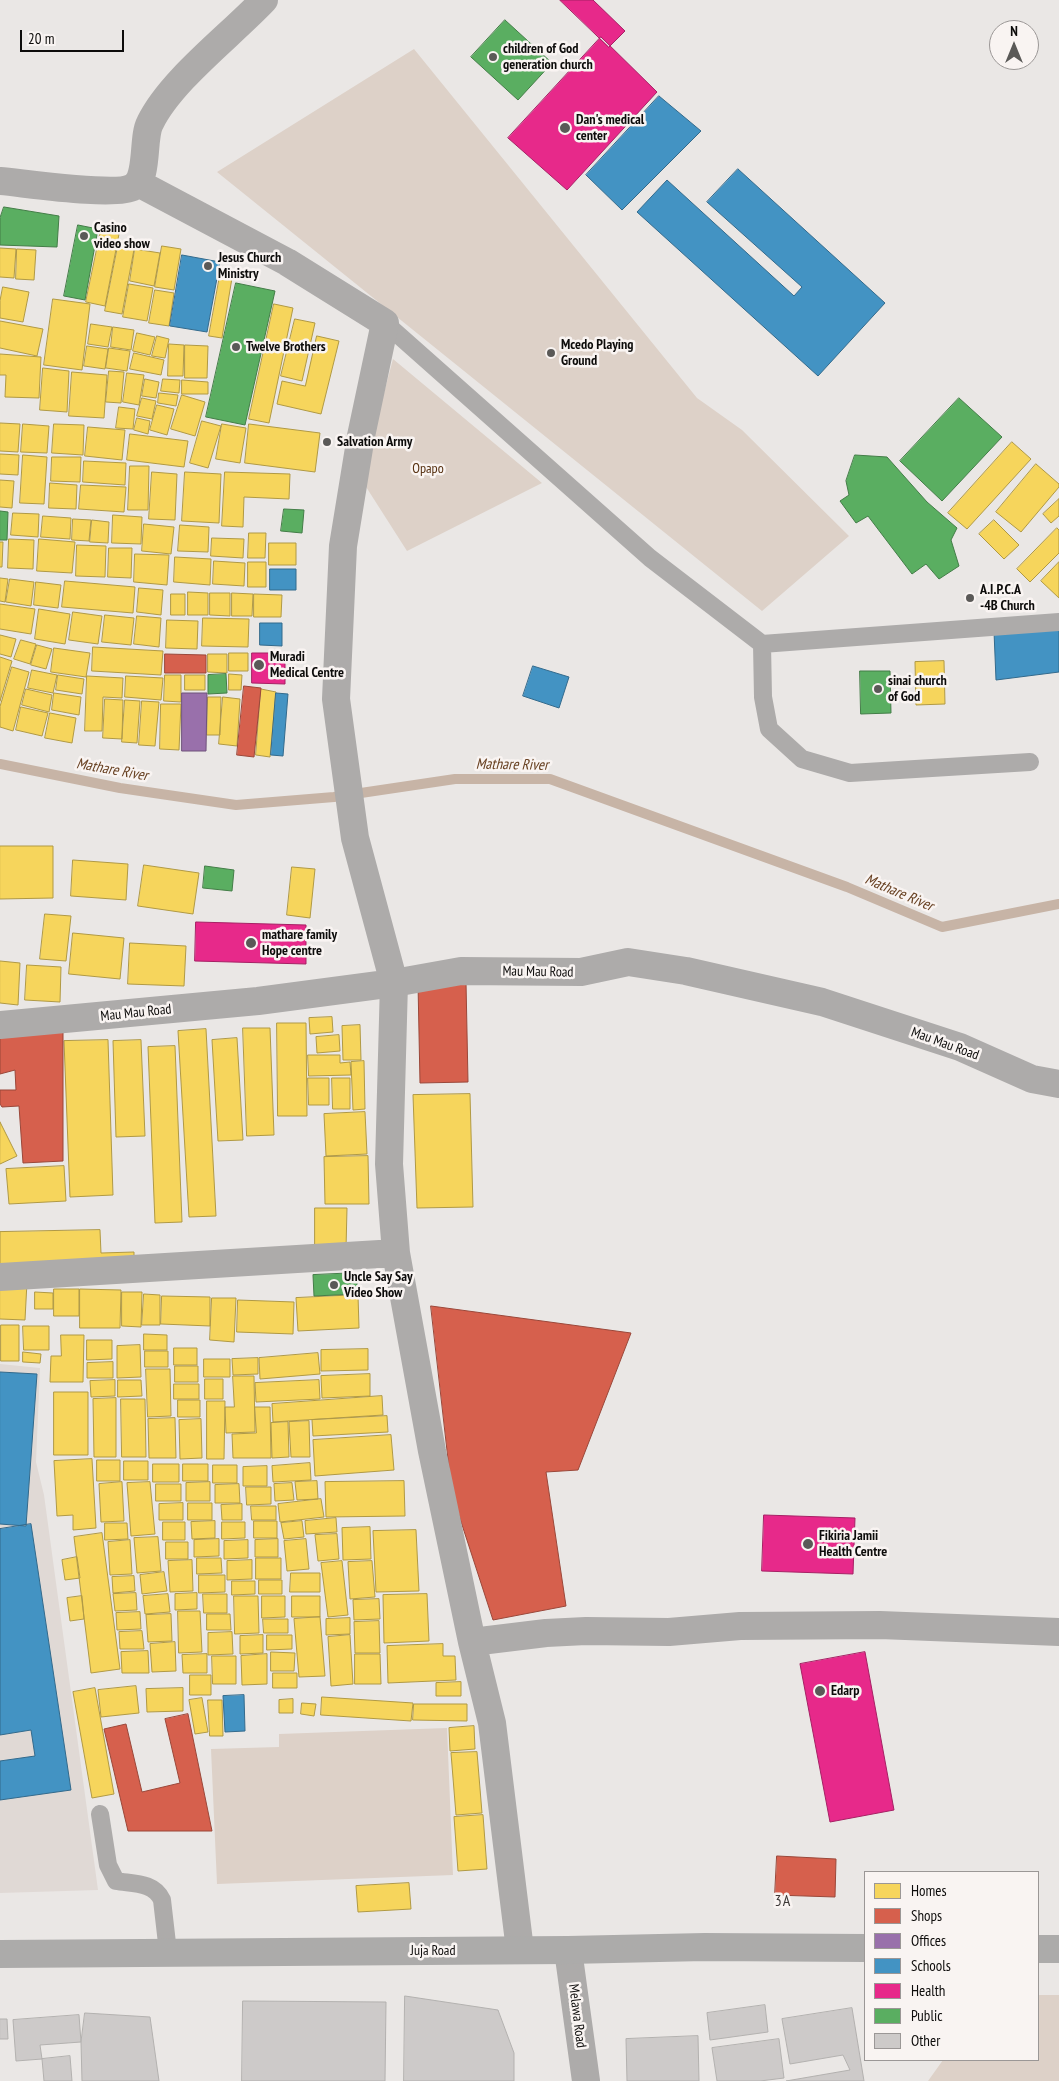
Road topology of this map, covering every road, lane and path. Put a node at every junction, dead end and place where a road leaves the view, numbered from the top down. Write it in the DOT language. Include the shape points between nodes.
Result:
graph roads {
  1 [pos="264,0"];
  2 [pos="0,180"];
  3 [pos="138,182"];
  4 [pos="385,323"];
  5 [pos="1059,622"];
  6 [pos="762,644"];
  7 [pos="1030,762"];
  8 [pos="394,983"];
  9 [pos="0,1025"];
  10 [pos="1059,1084"];
  11 [pos="396,1253"];
  12 [pos="0,1277"];
  13 [pos="1059,1632"];
  14 [pos="472,1642"];
  15 [pos="100,1814"];
  16 [pos="864,1948"];
  17 [pos="1039,1949"];
  18 [pos="1059,1949"];
  19 [pos="520,1950"];
  20 [pos="568,1950"];
  21 [pos="168,1952"];
  22 [pos="0,1954"];
  23 [pos="586,2081"];
  1 -- 3 [label="street" via="184,77 162,104 149,123"];
  2 -- 3 [label="street" via="103,191 131,188"];
  3 -- 4 [label="street" via="286,262"];
  4 -- 6 [label="lane" via="650,558"];
  4 -- 8 [label="street" via="361,436 343,546 336,698 355,838"];
  5 -- 6 [label="lane"];
  6 -- 7 [label="lane" via="763,697 769,729 802,760 850,773"];
  8 -- 9 [label="street, Mau Mau Road" via="258,1001"];
  8 -- 10 [label="street, Mau Mau Road" via="461,971 581,972 628,962 676,969 822,1002 960,1047 1032,1079"];
  8 -- 11 [label="street" via="389,1164"];
  11 -- 12 [label="street"];
  11 -- 14 [label="street" via="432,1451"];
  13 -- 14 [label="street" via="880,1625 740,1626 669,1632 546,1633"];
  14 -- 19 [label="street" via="492,1723"];
  15 -- 21 [label="lane" via="108,1865 116,1881 152,1887 159,1893"];
  16 -- 20 [label="main road, Juja Road"];
  17 -- 18 [label="main road"];
  19 -- 20 [label="main road, Juja Road"];
  19 -- 21 [label="main road, Juja Road"];
  20 -- 23 [label="street, Melawa Road"];
  21 -- 22 [label="main road, Juja Road"];
}
